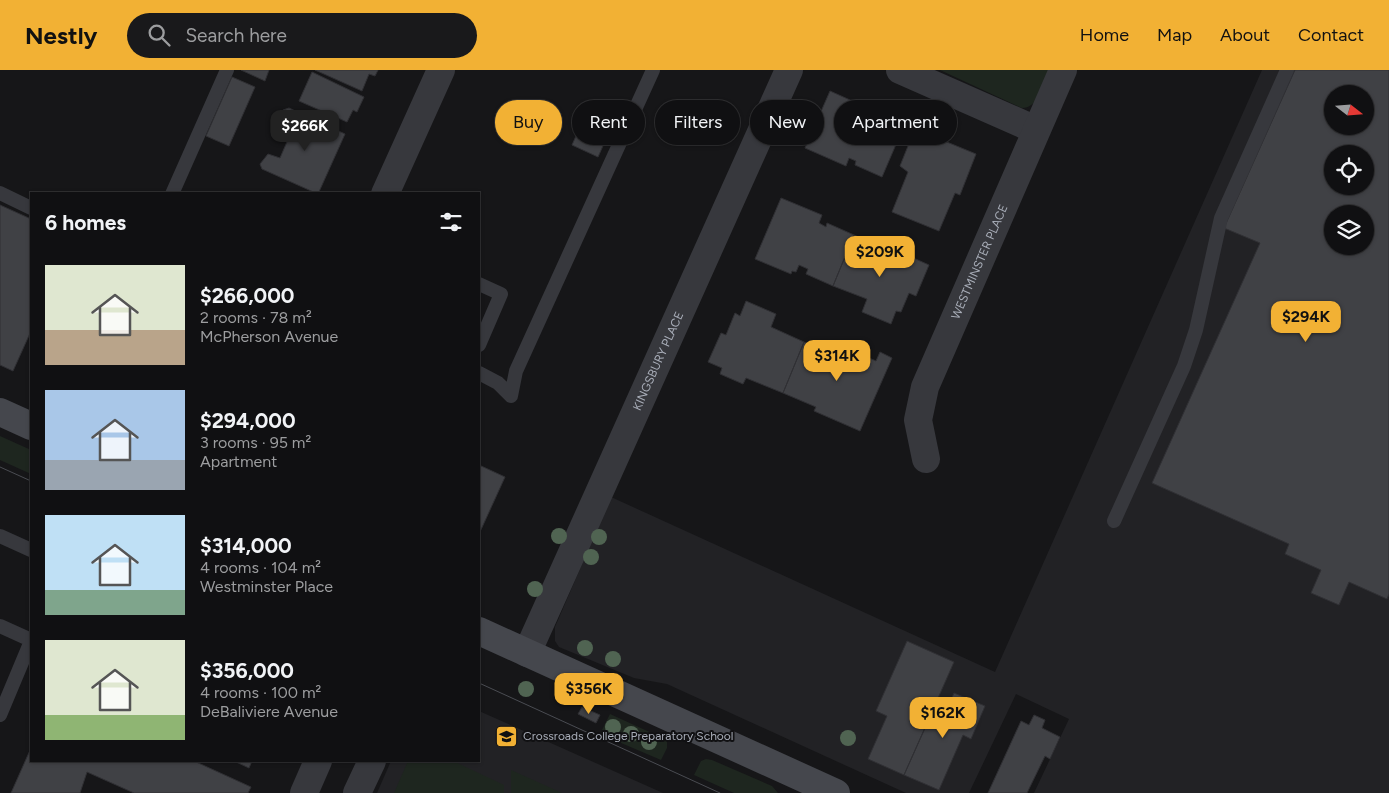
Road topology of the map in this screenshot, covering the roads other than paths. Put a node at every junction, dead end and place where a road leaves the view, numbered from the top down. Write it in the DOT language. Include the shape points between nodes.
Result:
graph roads {
  1 [pos="227,70"];
  2 [pos="441,70"];
  3 [pos="653,70"];
  4 [pos="789,70"];
  5 [pos="900,70"];
  6 [pos="1063,70"];
  7 [pos="1287,70"];
  8 [pos="1036,130"];
  9 [pos="173,192"];
  10 [pos="386,192"];
  11 [pos="0,193"];
  12 [pos="30,208"];
  13 [pos="480,284"];
  14 [pos="480,343"];
  15 [pos="480,374"];
  16 [pos="0,412"];
  17 [pos="30,426"];
  18 [pos="926,459"];
  19 [pos="1114,521"];
  20 [pos="0,536"];
  21 [pos="30,550"];
  22 [pos="0,626"];
  23 [pos="480,630"];
  24 [pos="30,641"];
  25 [pos="30,643"];
  26 [pos="527,653"];
  27 [pos="0,715"];
  28 [pos="318,762"];
  29 [pos="372,762"];
  30 [pos="304,793"];
  31 [pos="357,793"];
  32 [pos="836,793"];
  1 -- 9 [label="lane"];
  2 -- 10 [label="street"];
  3 -- 15 [label="lane" via="516,371 511,396 498,383"];
  4 -- 26 [label="street, KINGSBURY PLACE"];
  5 -- 8 [label="street"];
  6 -- 8 [label="street, WESTMINSTER PLACE"];
  7 -- 19 [label="lane" via="1221,218 1196,330 1184,366"];
  8 -- 18 [label="street, WESTMINSTER PLACE" via="925,386 918,420"];
  11 -- 12 [label="lane"];
  13 -- 14 [label="lane" via="501,294"];
  16 -- 17 [label="main road"];
  20 -- 21 [label="lane"];
  22 -- 24 [label="lane"];
  23 -- 26 [label="main road"];
  25 -- 27 [label="lane"];
  26 -- 32 [label="main road"];
  28 -- 30 [label="street"];
  29 -- 31 [label="street"];
}
